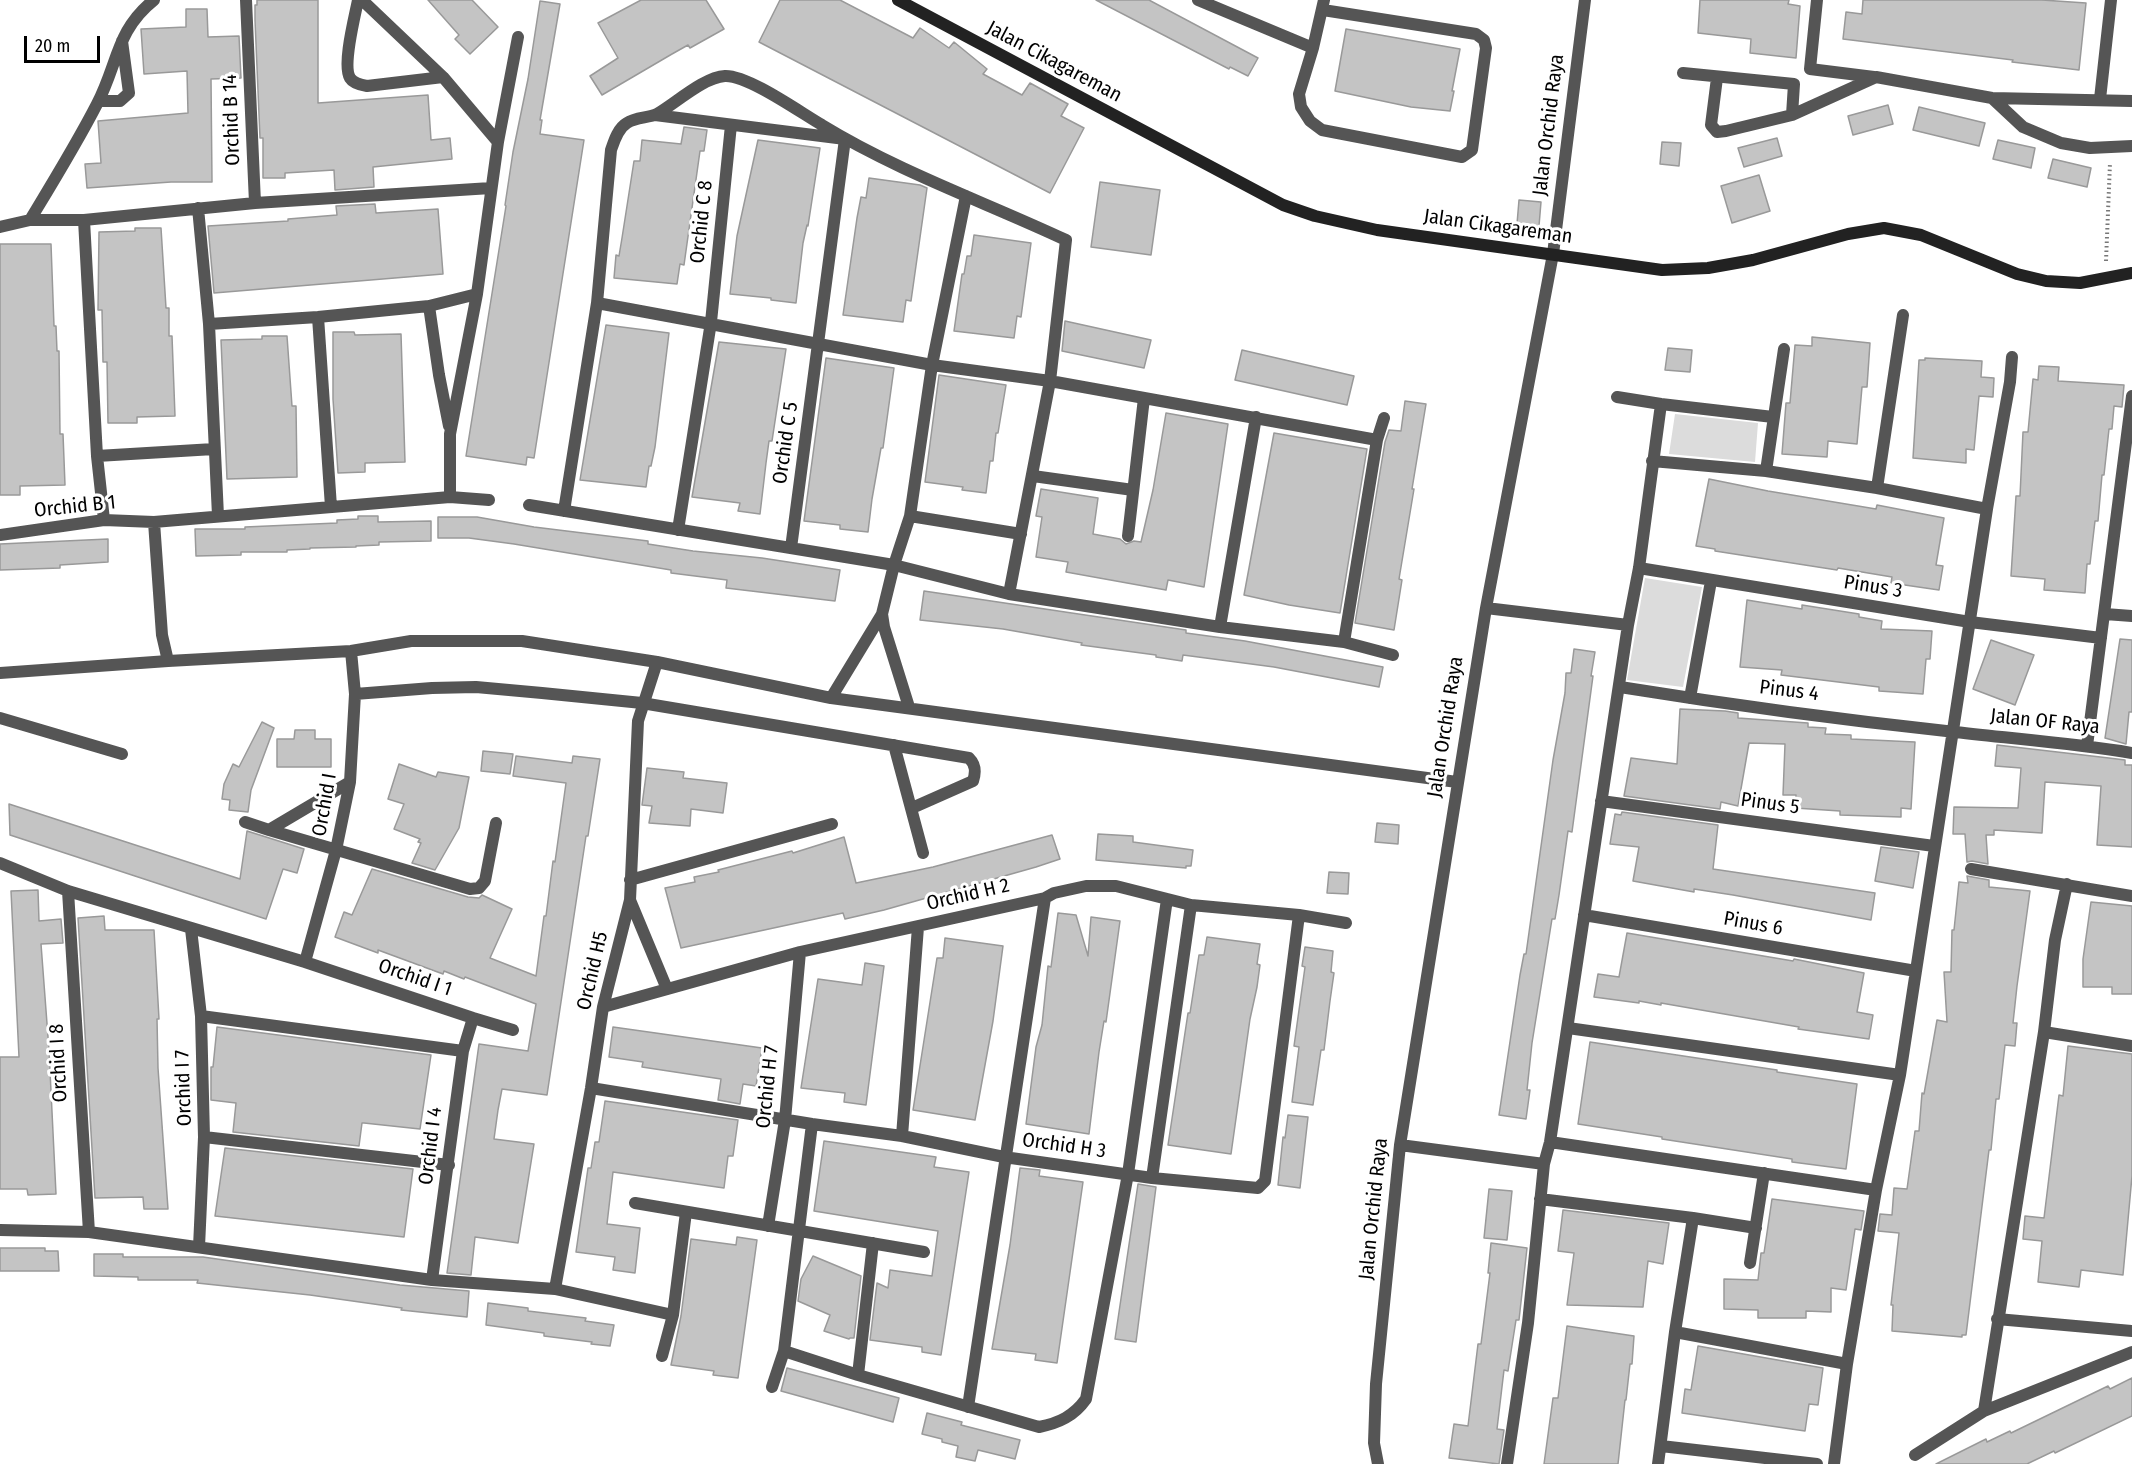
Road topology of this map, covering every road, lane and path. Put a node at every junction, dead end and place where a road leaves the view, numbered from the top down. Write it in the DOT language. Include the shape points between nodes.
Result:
graph roads {
  1 [pos="154,0"];
  2 [pos="246,0"];
  3 [pos="360,0"];
  4 [pos="898,0"];
  5 [pos="1585,0"];
  6 [pos="1817,0"];
  7 [pos="2111,0"];
  8 [pos="1204,1"];
  9 [pos="1324,5"];
  10 [pos="518,37"];
  11 [pos="122,40"];
  12 [pos="1313,48"];
  13 [pos="1810,69"];
  14 [pos="1683,73"];
  15 [pos="443,77"];
  16 [pos="1876,77"];
  17 [pos="1717,78"];
  18 [pos="1794,84"];
  19 [pos="1992,98"];
  20 [pos="2100,99"];
  21 [pos="99,101"];
  22 [pos="2132,101"];
  23 [pos="655,115"];
  24 [pos="1792,115"];
  25 [pos="731,125"];
  26 [pos="845,139"];
  27 [pos="498,142"];
  28 [pos="2132,146"];
  29 [pos="2111,148"];
  30 [pos="491,188"];
  31 [pos="966,196"];
  32 [pos="255,202"];
  33 [pos="198,208"];
  34 [pos="30,220"];
  35 [pos="84,220"];
  36 [pos="0,227"];
  37 [pos="1553,254"];
  38 [pos="2132,273"];
  39 [pos="2105,279"];
  40 [pos="477,294"];
  41 [pos="597,303"];
  42 [pos="429,306"];
  43 [pos="1903,315"];
  44 [pos="318,317"];
  45 [pos="711,322"];
  46 [pos="209,324"];
  47 [pos="819,344"];
  48 [pos="1784,349"];
  49 [pos="2013,357"];
  50 [pos="932,365"];
  51 [pos="1050,381"];
  52 [pos="2132,396"];
  53 [pos="1617,397"];
  54 [pos="1144,398"];
  55 [pos="1661,405"];
  56 [pos="1256,417"];
  57 [pos="1773,417"];
  58 [pos="1384,418"];
  59 [pos="450,434"];
  60 [pos="1377,440"];
  61 [pos="214,449"];
  62 [pos="97,456"];
  63 [pos="1652,461"];
  64 [pos="1766,471"];
  65 [pos="1033,476"];
  66 [pos="1877,488"];
  67 [pos="1132,490"];
  68 [pos="450,497"];
  69 [pos="489,500"];
  70 [pos="529,506"];
  71 [pos="332,507"];
  72 [pos="1987,509"];
  73 [pos="564,510"];
  74 [pos="218,516"];
  75 [pos="910,516"];
  76 [pos="104,520"];
  77 [pos="154,522"];
  78 [pos="678,530"];
  79 [pos="1021,534"];
  80 [pos="0,535"];
  81 [pos="1128,537"];
  82 [pos="791,548"];
  83 [pos="894,565"];
  84 [pos="1639,568"];
  85 [pos="1711,581"];
  86 [pos="1009,594"];
  87 [pos="1486,608"];
  88 [pos="2105,614"];
  89 [pos="2132,616"];
  90 [pos="1970,622"];
  91 [pos="1628,625"];
  92 [pos="880,626"];
  93 [pos="1220,627"];
  94 [pos="2101,638"];
  95 [pos="1344,642"];
  96 [pos="351,651"];
  97 [pos="1393,656"];
  98 [pos="168,660"];
  99 [pos="657,662"];
  100 [pos="0,673"];
  101 [pos="1620,687"];
  102 [pos="355,694"];
  103 [pos="831,698"];
  104 [pos="1690,698"];
  105 [pos="642,703"];
  106 [pos="909,707"];
  107 [pos="0,718"];
  108 [pos="1954,732"];
  109 [pos="894,745"];
  110 [pos="2087,746"];
  111 [pos="2132,753"];
  112 [pos="122,754"];
  113 [pos="350,782"];
  114 [pos="1457,782"];
  115 [pos="1601,801"];
  116 [pos="912,808"];
  117 [pos="245,822"];
  118 [pos="496,823"];
  119 [pos="832,824"];
  120 [pos="268,830"];
  121 [pos="1934,846"];
  122 [pos="336,850"];
  123 [pos="923,853"];
  124 [pos="0,863"];
  125 [pos="1971,869"];
  126 [pos="630,880"];
  127 [pos="2067,884"];
  128 [pos="68,891"];
  129 [pos="2132,896"];
  130 [pos="1044,898"];
  131 [pos="1167,899"];
  132 [pos="630,900"];
  133 [pos="1191,905"];
  134 [pos="1299,915"];
  135 [pos="1584,915"];
  136 [pos="1346,923"];
  137 [pos="918,927"];
  138 [pos="191,929"];
  139 [pos="800,952"];
  140 [pos="305,962"];
  141 [pos="1916,971"];
  142 [pos="667,989"];
  143 [pos="603,1007"];
  144 [pos="201,1016"];
  145 [pos="473,1018"];
  146 [pos="1568,1028"];
  147 [pos="513,1030"];
  148 [pos="2044,1032"];
  149 [pos="2132,1047"];
  150 [pos="463,1051"];
  151 [pos="1900,1075"];
  152 [pos="591,1088"];
  153 [pos="785,1120"];
  154 [pos="812,1124"];
  155 [pos="902,1136"];
  156 [pos="204,1137"];
  157 [pos="1550,1142"];
  158 [pos="1400,1145"];
  159 [pos="1004,1158"];
  160 [pos="1544,1164"];
  161 [pos="449,1166"];
  162 [pos="1764,1173"];
  163 [pos="1128,1174"];
  164 [pos="1152,1178"];
  165 [pos="1876,1190"];
  166 [pos="1540,1199"];
  167 [pos="635,1203"];
  168 [pos="686,1212"];
  169 [pos="1694,1218"];
  170 [pos="768,1226"];
  171 [pos="1755,1228"];
  172 [pos="0,1230"];
  173 [pos="798,1230"];
  174 [pos="89,1232"];
  175 [pos="873,1243"];
  176 [pos="199,1247"];
  177 [pos="924,1252"];
  178 [pos="1750,1263"];
  179 [pos="432,1280"];
  180 [pos="555,1289"];
  181 [pos="673,1315"];
  182 [pos="1997,1319"];
  183 [pos="2132,1331"];
  184 [pos="1675,1332"];
  185 [pos="784,1351"];
  186 [pos="2132,1352"];
  187 [pos="662,1356"];
  188 [pos="1847,1364"];
  189 [pos="858,1375"];
  190 [pos="772,1387"];
  191 [pos="968,1407"];
  192 [pos="1984,1411"];
  193 [pos="1661,1446"];
  194 [pos="1915,1455"];
  195 [pos="1378,1464"];
  196 [pos="1507,1464"];
  197 [pos="1658,1464"];
  198 [pos="1817,1464"];
  199 [pos="1834,1464"];
  1 -- 11 [label="street" via="140,12"];
  2 -- 32 [label="street, Orchid B 14"];
  3 -- 15 [label="street"];
  3 -- 15 [label="street" via="346,66 350,78 367,86"];
  4 -- 37 [label="street, Jalan Cikagareman" via="1283,206 1377,230"];
  5 -- 37 [label="street, Jalan Orchid Raya"];
  6 -- 13 [label="street"];
  7 -- 20 [label="street"];
  8 -- 12 [label="street"];
  9 -- 12 [label="street"];
  9 -- 12 [label="street" via="1476,34 1484,40 1472,150 1462,157 1322,130 1301,107 1299,94"];
  10 -- 27 [label="street"];
  11 -- 21 [label="street"];
  11 -- 21 [label="street" via="129,93 120,101"];
  13 -- 16 [label="street"];
  13 -- 18 [label="street"];
  14 -- 17 [label="street"];
  15 -- 27 [label="street"];
  16 -- 19 [label="street"];
  16 -- 24 [label="street"];
  17 -- 18 [label="street"];
  17 -- 24 [label="street" via="1711,125 1717,132"];
  18 -- 24 [label="street"];
  19 -- 20 [label="street"];
  19 -- 29 [label="street" via="2023,127 2061,143"];
  20 -- 22 [label="street"];
  21 -- 34 [label="street"];
  23 -- 25 [label="street"];
  23 -- 26 [label="street" via="725,76 757,86"];
  23 -- 41 [label="street" via="627,123 611,150"];
  25 -- 26 [label="street"];
  25 -- 45 [label="street, Orchid C 8"];
  26 -- 31 [label="street"];
  26 -- 47 [label="street, Orchid C 5"];
  27 -- 30 [label="street"];
  28 -- 29 [label="street"];
  29 -- 39 [label="path"];
  30 -- 32 [label="street"];
  30 -- 40 [label="street"];
  31 -- 50 [label="street"];
  31 -- 51 [label="street" via="1066,240"];
  32 -- 33 [label="street"];
  33 -- 35 [label="street"];
  33 -- 46 [label="street"];
  34 -- 35 [label="street"];
  34 -- 36 [label="street"];
  35 -- 62 [label="street"];
  37 -- 39 [label="street, Jalan Cikagareman" via="1662,270 1708,268 1884,228 1921,235 2017,274 2046,281 2080,283"];
  37 -- 87 [label="street, Jalan Orchid Raya"];
  38 -- 39 [label="street, Jalan Cikagareman"];
  40 -- 42 [label="street"];
  40 -- 59 [label="street"];
  41 -- 45 [label="street"];
  41 -- 73 [label="street"];
  42 -- 44 [label="street"];
  42 -- 59 [label="street"];
  43 -- 66 [label="street"];
  44 -- 46 [label="street"];
  44 -- 71 [label="street"];
  45 -- 47 [label="street"];
  45 -- 78 [label="street, Orchid C 8"];
  46 -- 61 [label="street"];
  47 -- 50 [label="street"];
  47 -- 82 [label="street, Orchid C 5"];
  48 -- 57 [label="street"];
  49 -- 72 [label="street"];
  50 -- 51 [label="street"];
  50 -- 75 [label="street"];
  51 -- 54 [label="street"];
  51 -- 65 [label="street"];
  52 -- 88 [label="street"];
  53 -- 55 [label="street"];
  54 -- 56 [label="street"];
  54 -- 67 [label="street"];
  55 -- 57 [label="street"];
  55 -- 63 [label="street"];
  56 -- 60 [label="street"];
  56 -- 93 [label="street"];
  57 -- 64 [label="street"];
  58 -- 60 [label="street"];
  59 -- 68 [label="street"];
  60 -- 95 [label="street"];
  61 -- 62 [label="street"];
  61 -- 74 [label="street"];
  62 -- 76 [label="street"];
  63 -- 64 [label="street"];
  63 -- 84 [label="street"];
  64 -- 66 [label="street"];
  65 -- 67 [label="street"];
  65 -- 79 [label="street"];
  66 -- 72 [label="street"];
  67 -- 81 [label="street"];
  68 -- 69 [label="street, Orchid B 1"];
  68 -- 71 [label="street, Orchid B 1"];
  70 -- 73 [label="street"];
  71 -- 74 [label="street, Orchid B 1"];
  72 -- 90 [label="street"];
  73 -- 78 [label="street"];
  74 -- 77 [label="street, Orchid B 1"];
  75 -- 79 [label="street"];
  75 -- 83 [label="street"];
  76 -- 77 [label="street, Orchid B 1"];
  76 -- 80 [label="street, Orchid B 1"];
  77 -- 98 [label="street" via="162,635"];
  78 -- 82 [label="street"];
  79 -- 86 [label="street"];
  82 -- 83 [label="street"];
  83 -- 86 [label="street"];
  83 -- 92 [label="street"];
  84 -- 85 [label="street, Pinus 3"];
  84 -- 91 [label="street"];
  85 -- 90 [label="street, Pinus 3"];
  85 -- 104 [label="street"];
  86 -- 93 [label="street"];
  87 -- 91 [label="street"];
  87 -- 114 [label="street, Jalan Orchid Raya"];
  88 -- 89 [label="street"];
  88 -- 94 [label="street"];
  90 -- 94 [label="street, Pinus 3"];
  90 -- 108 [label="street"];
  91 -- 101 [label="street"];
  92 -- 103 [label="street"];
  92 -- 106 [label="street"];
  93 -- 95 [label="street"];
  94 -- 110 [label="street"];
  95 -- 97 [label="street"];
  96 -- 98 [label="street"];
  96 -- 99 [label="street" via="411,641 500,640"];
  96 -- 102 [label="street, Orchid I"];
  98 -- 100 [label="street"];
  99 -- 103 [label="street"];
  99 -- 105 [label="street, Orchid H5"];
  101 -- 104 [label="street, Pinus 4"];
  101 -- 115 [label="street"];
  102 -- 105 [label="street" via="476,687"];
  102 -- 113 [label="street, Orchid I"];
  103 -- 106 [label="street"];
  104 -- 108 [label="street, Pinus 4"];
  105 -- 109 [label="street"];
  105 -- 126 [label="street, Orchid H5"];
  106 -- 114 [label="street"];
  107 -- 112 [label="street"];
  108 -- 110 [label="street, Jalan OF Raya"];
  108 -- 121 [label="street"];
  109 -- 116 [label="street"];
  109 -- 116 [label="street" via="969,758 975,766 973,781"];
  110 -- 111 [label="street, Jalan OF Raya"];
  113 -- 120 [label="street"];
  113 -- 122 [label="street, Orchid I"];
  114 -- 158 [label="street, Jalan Orchid Raya"];
  115 -- 121 [label="street, Pinus 5"];
  115 -- 135 [label="street"];
  116 -- 123 [label="street"];
  117 -- 120 [label="street"];
  118 -- 122 [label="street" via="485,881 479,888 470,889"];
  119 -- 126 [label="street"];
  120 -- 122 [label="street"];
  121 -- 141 [label="street"];
  122 -- 140 [label="street, Orchid I"];
  124 -- 128 [label="street, Orchid I 1"];
  125 -- 127 [label="street"];
  126 -- 132 [label="street, Orchid H5"];
  127 -- 129 [label="street"];
  127 -- 148 [label="street" via="2055,940"];
  128 -- 138 [label="street, Orchid I 1"];
  128 -- 174 [label="street, Orchid I 8"];
  130 -- 131 [label="street, Orchid H 2" via="1086,886 1116,886"];
  130 -- 137 [label="street, Orchid H 2"];
  130 -- 159 [label="street"];
  131 -- 133 [label="street, Orchid H 2"];
  131 -- 163 [label="street"];
  132 -- 142 [label="street"];
  132 -- 143 [label="street, Orchid H5"];
  133 -- 134 [label="street, Orchid H 2"];
  133 -- 164 [label="street"];
  134 -- 136 [label="street, Orchid H 2"];
  134 -- 164 [label="street, Orchid H 3" via="1265,1181 1258,1188 1247,1188"];
  135 -- 141 [label="street, Pinus 6"];
  135 -- 146 [label="street"];
  137 -- 139 [label="street, Orchid H 2"];
  137 -- 155 [label="street"];
  138 -- 140 [label="street, Orchid I 1"];
  138 -- 144 [label="street, Orchid I 7"];
  139 -- 142 [label="street, Orchid H 2"];
  139 -- 153 [label="street, Orchid H 7"];
  140 -- 145 [label="street, Orchid I 1"];
  141 -- 151 [label="street"];
  142 -- 143 [label="street, Orchid H 2"];
  143 -- 152 [label="street, Orchid H5"];
  144 -- 150 [label="street"];
  144 -- 156 [label="street, Orchid I 7"];
  145 -- 147 [label="street, Orchid I 1"];
  145 -- 150 [label="street, Orchid I 4"];
  146 -- 151 [label="street"];
  146 -- 157 [label="street"];
  148 -- 149 [label="street"];
  148 -- 182 [label="street"];
  150 -- 161 [label="street, Orchid I 4"];
  151 -- 165 [label="street"];
  152 -- 153 [label="street, Orchid H 3"];
  152 -- 180 [label="street, Orchid H5"];
  153 -- 154 [label="street, Orchid H 3"];
  153 -- 170 [label="street, Orchid H 7"];
  154 -- 155 [label="street, Orchid H 3"];
  154 -- 173 [label="street"];
  155 -- 159 [label="street, Orchid H 3"];
  156 -- 161 [label="street"];
  156 -- 176 [label="street, Orchid I 7"];
  157 -- 160 [label="street"];
  157 -- 162 [label="street"];
  158 -- 160 [label="street"];
  158 -- 195 [label="street, Jalan Orchid Raya" via="1376,1384 1374,1443"];
  159 -- 163 [label="street, Orchid H 3"];
  159 -- 191 [label="street"];
  160 -- 166 [label="street"];
  161 -- 179 [label="street, Orchid I 4"];
  162 -- 165 [label="street"];
  162 -- 171 [label="street"];
  163 -- 164 [label="street, Orchid H 3"];
  163 -- 191 [label="street" via="1086,1399 1077,1412 1039,1426"];
  165 -- 188 [label="street"];
  166 -- 169 [label="street"];
  166 -- 196 [label="street" via="1528,1323"];
  167 -- 168 [label="street"];
  168 -- 170 [label="street"];
  168 -- 181 [label="street"];
  169 -- 171 [label="street"];
  169 -- 184 [label="street"];
  170 -- 173 [label="street"];
  171 -- 178 [label="street"];
  172 -- 174 [label="street"];
  173 -- 175 [label="street"];
  173 -- 185 [label="street"];
  174 -- 176 [label="street"];
  175 -- 177 [label="street"];
  175 -- 189 [label="street"];
  176 -- 179 [label="street"];
  179 -- 180 [label="street"];
  180 -- 181 [label="street"];
  181 -- 187 [label="street"];
  182 -- 183 [label="street"];
  182 -- 192 [label="street"];
  184 -- 188 [label="street"];
  184 -- 193 [label="street"];
  185 -- 189 [label="street"];
  185 -- 190 [label="street"];
  186 -- 192 [label="street"];
  188 -- 199 [label="street"];
  189 -- 191 [label="street"];
  192 -- 194 [label="street"];
  193 -- 197 [label="street"];
  193 -- 198 [label="street"];
}
